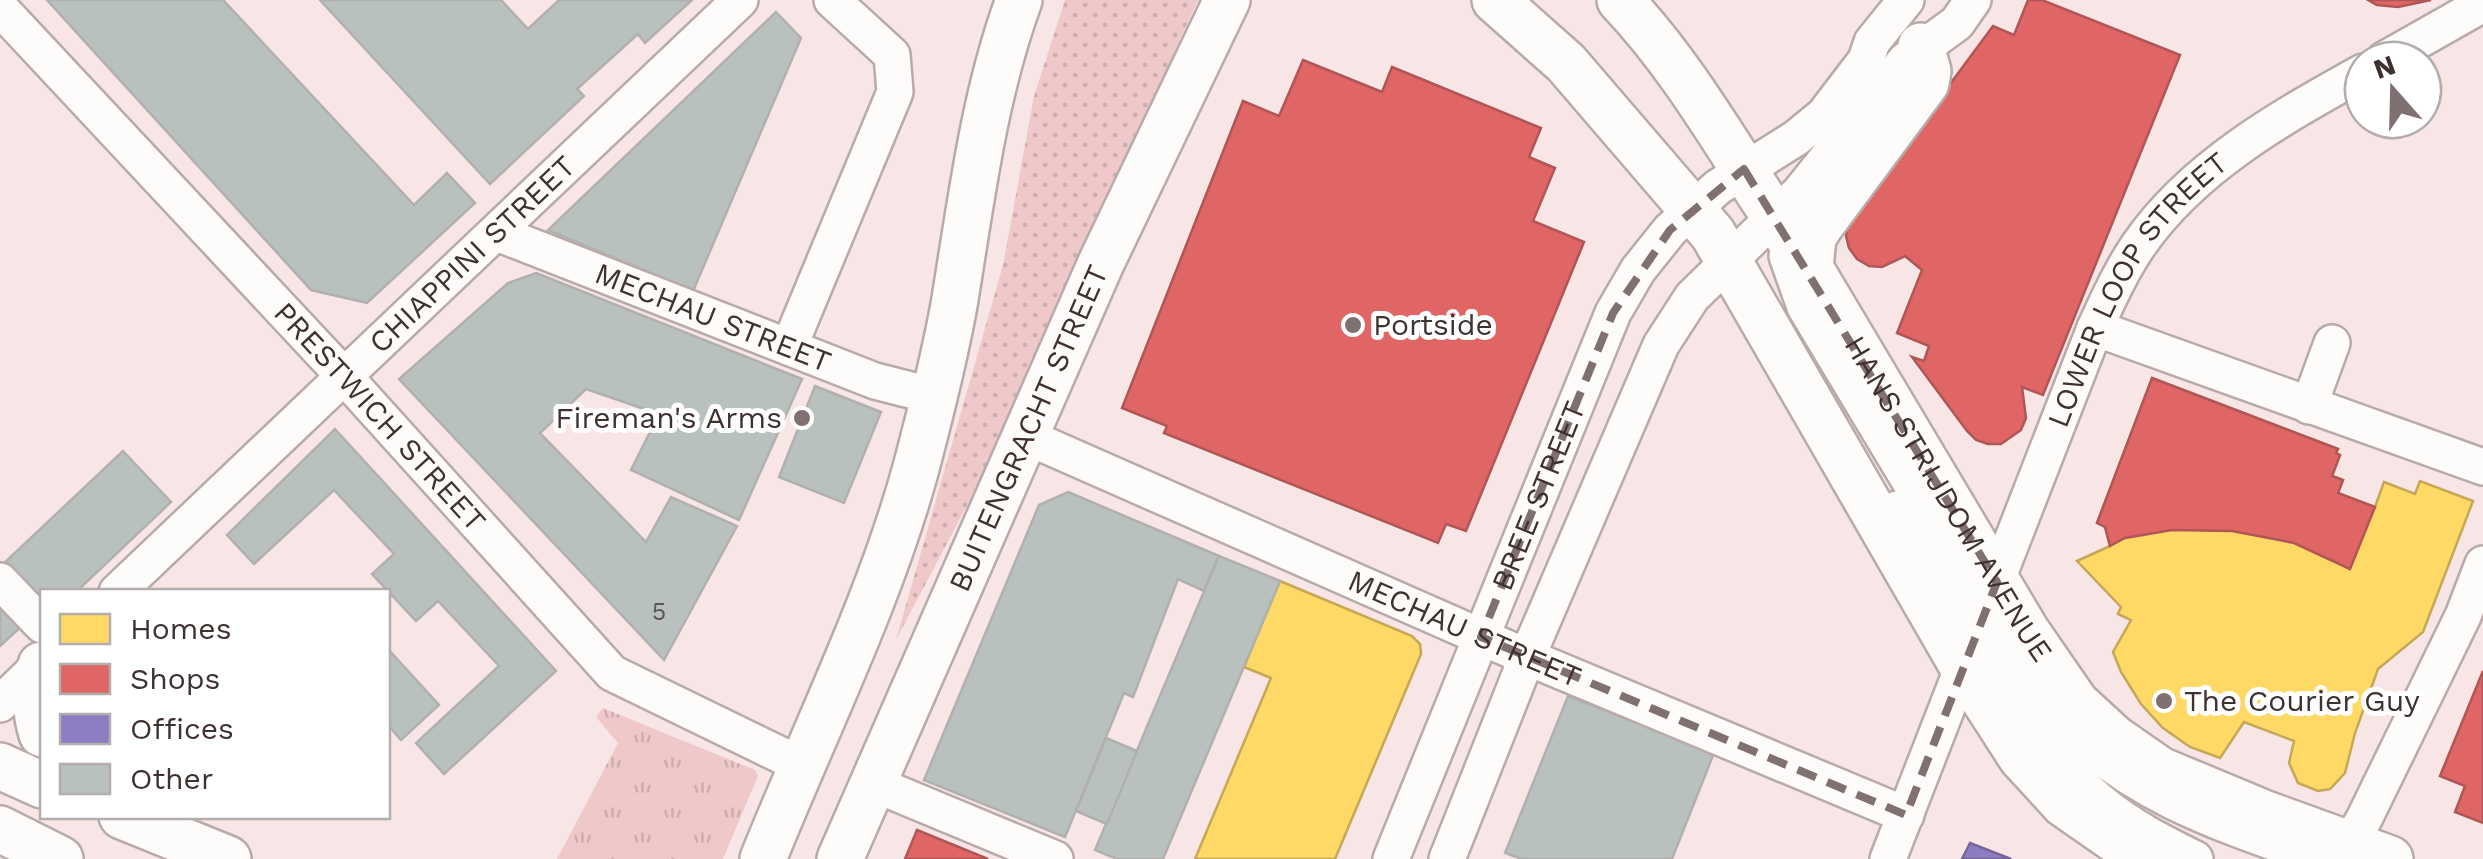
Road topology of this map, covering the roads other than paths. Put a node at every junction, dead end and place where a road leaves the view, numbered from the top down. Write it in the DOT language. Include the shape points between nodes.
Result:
graph roads {
  1 [pos="740,0"];
  2 [pos="832,0"];
  3 [pos="1020,0"];
  4 [pos="1227,0"];
  5 [pos="1495,0"];
  6 [pos="1620,0"];
  7 [pos="1905,1"];
  8 [pos="2483,4"];
  9 [pos="0,8"];
  10 [pos="1950,23"];
  11 [pos="2419,40"];
  12 [pos="2343,84"];
  13 [pos="1744,169"];
  14 [pos="1694,208"];
  15 [pos="1773,218"];
  16 [pos="497,233"];
  17 [pos="1729,260"];
  18 [pos="1810,268"];
  19 [pos="2094,328"];
  20 [pos="2332,342"];
  21 [pos="789,347"];
  22 [pos="342,375"];
  23 [pos="934,396"];
  24 [pos="2309,406"];
  25 [pos="1025,436"];
  26 [pos="2483,467"];
  27 [pos="2483,564"];
  28 [pos="0,582"];
  29 [pos="120,589"];
  30 [pos="2473,613"];
  31 [pos="1980,624"];
  32 [pos="1481,637"];
  33 [pos="40,648"];
  34 [pos="40,654"];
  35 [pos="1527,657"];
  36 [pos="40,664"];
  37 [pos="0,704"];
  38 [pos="40,728"];
  39 [pos="802,764"];
  40 [pos="0,766"];
  41 [pos="40,783"];
  42 [pos="872,783"];
  43 [pos="1906,815"];
  44 [pos="129,819"];
  45 [pos="0,829"];
  46 [pos="2351,855"];
  47 [pos="60,859"];
  48 [pos="228,859"];
  49 [pos="763,859"];
  50 [pos="840,859"];
  51 [pos="1055,859"];
  52 [pos="1391,859"];
  53 [pos="1448,859"];
  54 [pos="1888,859"];
  55 [pos="2143,859"];
  56 [pos="2195,859"];
  1 -- 16 [label="street, CHIAPPINI STREET"];
  2 -- 21 [label="street" via="892,55 895,92"];
  3 -- 23 [label="main road" via="974,178"];
  4 -- 25 [label="main road, BUITENGRACHT STREET"];
  5 -- 14 [label="main road, HANS STRIJDOM AVENUE" via="1566,63"];
  6 -- 13 [label="main road, HANS STRIJDOM AVENUE" via="1685,78"];
  7 -- 10 [label="street" via="1917,24"];
  7 -- 13 [label="street, BREE STREET" via="1824,115"];
  8 -- 11 [label="street"];
  9 -- 22 [label="street, PRESTWICH STREET"];
  10 -- 15 [label="street, BREE STREET" via="1905,61"];
  10 -- 18 [label="main road" via="1926,83 1820,226"];
  12 -- 19 [label="street, LOWER LOOP STREET" via="2208,170 2139,244"];
  13 -- 14 [label="street, BREE STREET"];
  13 -- 15 [label="main road, HANS STRIJDOM AVENUE"];
  14 -- 17 [label="main road, HANS STRIJDOM AVENUE"];
  14 -- 32 [label="street, BREE STREET" via="1652,250 1612,313"];
  15 -- 17 [label="street, BREE STREET"];
  15 -- 18 [label="main road, HANS STRIJDOM AVENUE"];
  15 -- 31 [label="street" via="1805,307"];
  16 -- 21 [label="street, MECHAU STREET"];
  16 -- 22 [label="street, CHIAPPINI STREET"];
  17 -- 31 [label="main road, HANS STRIJDOM AVENUE"];
  17 -- 35 [label="street, BREE STREET" via="1692,297 1661,345"];
  18 -- 31 [label="main road, HANS STRIJDOM AVENUE"];
  19 -- 24 [label="street"];
  19 -- 31 [label="street, LOWER LOOP STREET"];
  20 -- 24 [label="street"];
  21 -- 23 [label="street, MECHAU STREET"];
  22 -- 29 [label="street, CHIAPPINI STREET"];
  22 -- 39 [label="street, PRESTWICH STREET" via="612,674"];
  23 -- 39 [label="main road" via="876,585"];
  24 -- 26 [label="street"];
  25 -- 32 [label="street, MECHAU STREET"];
  25 -- 42 [label="main road, BUITENGRACHT STREET"];
  27 -- 30 [label="street"];
  28 -- 33 [label="street"];
  30 -- 46 [label="street"];
  31 -- 43 [label="street, LOWER LOOP STREET"];
  31 -- 46 [label="main road, HANS STRIJDOM AVENUE" via="2040,653 2076,704 2160,770"];
  31 -- 55 [label="main road, HANS STRIJDOM AVENUE" via="2020,757 2084,820"];
  31 -- 56 [label="street" via="2024,719 2068,772 2126,821"];
  32 -- 35 [label="street, MECHAU STREET"];
  32 -- 52 [label="street, BREE STREET"];
  34 -- 37 [label="street"];
  35 -- 43 [label="street, MECHAU STREET"];
  35 -- 53 [label="street, BREE STREET"];
  36 -- 38 [label="main road"];
  39 -- 49 [label="main road"];
  40 -- 41 [label="main road"];
  42 -- 50 [label="main road, BUITENGRACHT STREET"];
  42 -- 51 [label="street"];
  43 -- 54 [label="street, LOWER LOOP STREET"];
  44 -- 48 [label="main road"];
  45 -- 47 [label="main road"];
}
